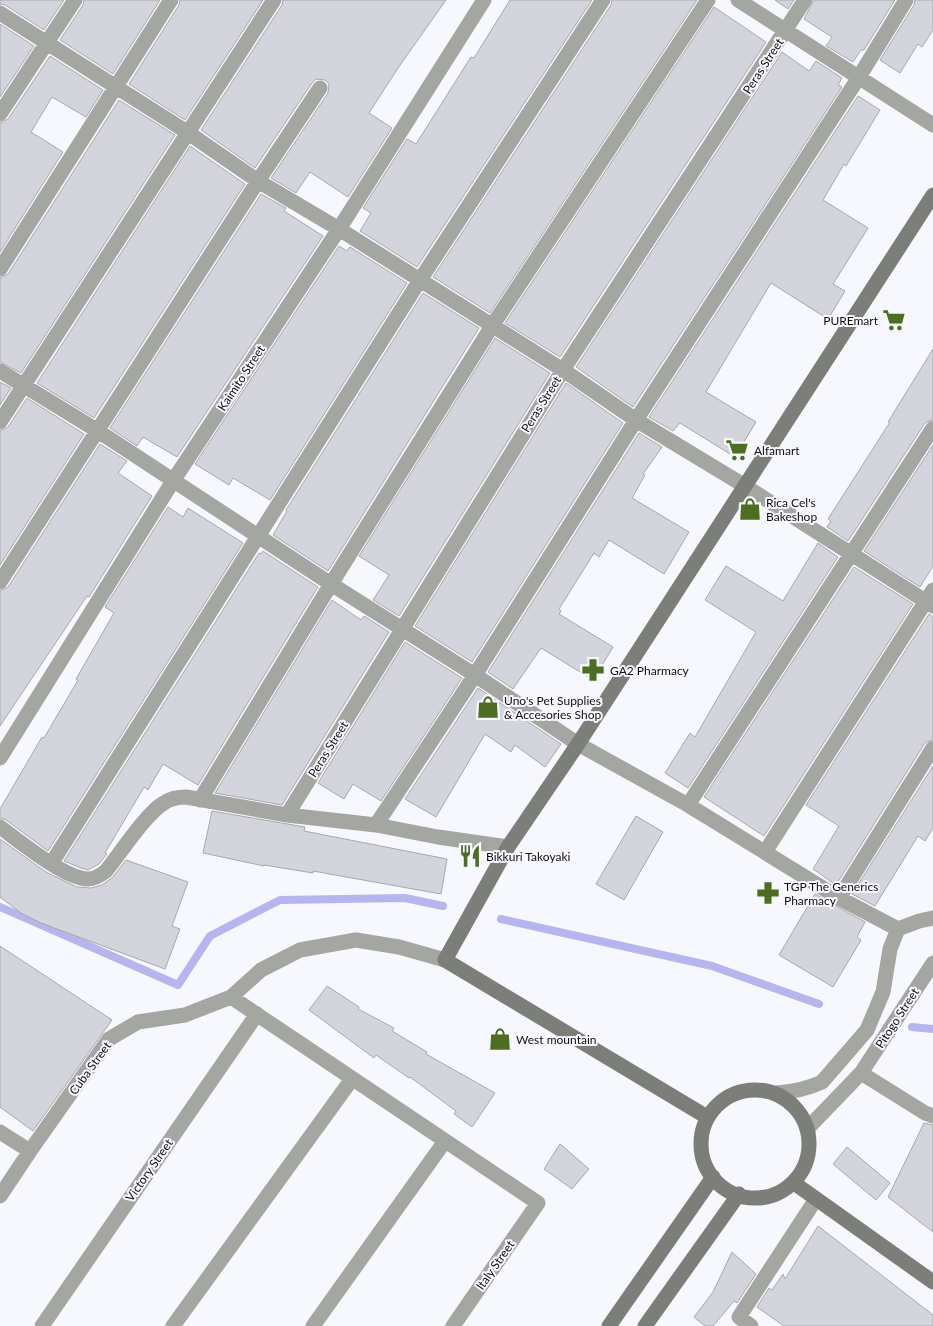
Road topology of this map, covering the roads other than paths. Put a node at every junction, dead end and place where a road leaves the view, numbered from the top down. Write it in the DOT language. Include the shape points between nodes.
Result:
graph roads {
  1 [pos="75,0"];
  2 [pos="171,0"];
  3 [pos="274,0"];
  4 [pos="484,0"];
  5 [pos="603,0"];
  6 [pos="708,0"];
  7 [pos="738,0"];
  8 [pos="805,0"];
  9 [pos="906,0"];
  10 [pos="0,13"];
  11 [pos="786,31"];
  12 [pos="48,44"];
  13 [pos="860,77"];
  14 [pos="115,86"];
  15 [pos="320,88"];
  16 [pos="0,114"];
  17 [pos="933,125"];
  18 [pos="187,132"];
  19 [pos="258,181"];
  20 [pos="933,195"];
  21 [pos="340,229"];
  22 [pos="0,269"];
  23 [pos="420,280"];
  24 [pos="492,326"];
  25 [pos="562,370"];
  26 [pos="0,371"];
  27 [pos="24,384"];
  28 [pos="636,420"];
  29 [pos="0,422"];
  30 [pos="933,428"];
  31 [pos="98,431"];
  32 [pos="173,481"];
  33 [pos="745,486"];
  34 [pos="259,536"];
  35 [pos="850,553"];
  36 [pos="0,582"];
  37 [pos="331,584"];
  38 [pos="931,599"];
  39 [pos="402,629"];
  40 [pos="475,675"];
  41 [pos="578,744"];
  42 [pos="933,748"];
  43 [pos="0,758"];
  44 [pos="200,800"];
  45 [pos="688,805"];
  46 [pos="287,815"];
  47 [pos="376,825"];
  48 [pos="0,827"];
  49 [pos="508,847"];
  50 [pos="765,852"];
  51 [pos="51,864"];
  52 [pos="839,898"];
  53 [pos="933,918"];
  54 [pos="898,930"];
  55 [pos="445,960"];
  56 [pos="933,963"];
  57 [pos="231,997"];
  58 [pos="257,1014"];
  59 [pos="861,1073"];
  60 [pos="352,1079"];
  61 [pos="776,1093"];
  62 [pos="933,1116"];
  63 [pos="707,1117"];
  64 [pos="808,1129"];
  65 [pos="0,1132"];
  66 [pos="445,1141"];
  67 [pos="30,1151"];
  68 [pos="713,1177"];
  69 [pos="794,1182"];
  70 [pos="739,1194"];
  71 [pos="0,1196"];
  72 [pos="816,1199"];
  73 [pos="933,1282"];
  74 [pos="42,1326"];
  75 [pos="173,1326"];
  76 [pos="313,1326"];
  77 [pos="453,1326"];
  78 [pos="609,1326"];
  79 [pos="645,1326"];
  80 [pos="751,1326"];
  1 -- 12 [label="street"];
  2 -- 14 [label="street"];
  3 -- 18 [label="street"];
  4 -- 21 [label="street, Kaimito Street"];
  5 -- 23 [label="street"];
  6 -- 24 [label="street"];
  7 -- 11 [label="street"];
  8 -- 11 [label="street, Peras Street"];
  9 -- 13 [label="street"];
  10 -- 12 [label="street"];
  11 -- 13 [label="street"];
  11 -- 25 [label="street, Peras Street"];
  12 -- 14 [label="street"];
  12 -- 16 [label="street"];
  13 -- 17 [label="street"];
  13 -- 28 [label="street"];
  14 -- 18 [label="street"];
  14 -- 22 [label="street"];
  15 -- 19 [label="street"];
  18 -- 19 [label="street"];
  18 -- 27 [label="street"];
  19 -- 21 [label="street"];
  19 -- 31 [label="street"];
  20 -- 33 [label="street"];
  21 -- 23 [label="street"];
  21 -- 32 [label="street, Kaimito Street"];
  23 -- 24 [label="street"];
  23 -- 34 [label="street"];
  24 -- 25 [label="street"];
  24 -- 37 [label="street"];
  25 -- 28 [label="street"];
  25 -- 39 [label="street, Peras Street"];
  26 -- 27 [label="street"];
  27 -- 29 [label="street"];
  27 -- 31 [label="street"];
  28 -- 33 [label="street"];
  28 -- 40 [label="street"];
  30 -- 35 [label="street"];
  31 -- 32 [label="street"];
  31 -- 36 [label="street"];
  32 -- 34 [label="street"];
  32 -- 43 [label="street, Kaimito Street"];
  33 -- 35 [label="street"];
  33 -- 41 [label="street"];
  34 -- 37 [label="street"];
  34 -- 51 [label="street"];
  35 -- 38 [label="street"];
  35 -- 45 [label="street"];
  37 -- 39 [label="street"];
  37 -- 44 [label="street"];
  38 -- 50 [label="street"];
  39 -- 40 [label="street"];
  39 -- 46 [label="street, Peras Street"];
  40 -- 41 [label="street"];
  40 -- 47 [label="street"];
  41 -- 45 [label="street"];
  41 -- 49 [label="street"];
  42 -- 52 [label="street"];
  44 -- 46 [label="street"];
  44 -- 51 [label="street" via="186,797 162,803 101,876 87,879"];
  45 -- 50 [label="street"];
  46 -- 47 [label="street"];
  47 -- 49 [label="street"];
  48 -- 51 [label="street"];
  49 -- 55 [label="street"];
  50 -- 52 [label="street"];
  52 -- 54 [label="street"];
  53 -- 54 [label="street"];
  54 -- 61 [label="street" via="890,949 883,992 867,1030 822,1082"];
  55 -- 57 [label="street, Cuba Street" via="399,947 356,940 300,950 261,970"];
  55 -- 63 [label="street"];
  56 -- 59 [label="street, Pitogo Street"];
  57 -- 58 [label="street"];
  57 -- 67 [label="street, Cuba Street" via="185,1015 138,1022 109,1039"];
  58 -- 60 [label="street"];
  58 -- 74 [label="street, Victory Street"];
  59 -- 62 [label="street"];
  59 -- 64 [label="street, Pitogo Street"];
  60 -- 66 [label="street"];
  60 -- 75 [label="street"];
  61 -- 63 [label="street" via="758,1089 736,1093 720,1102"];
  61 -- 64 [label="street" via="798,1111"];
  63 -- 68 [label="street" via="702,1135 703,1160"];
  64 -- 69 [label="street" via="809,1148 804,1167"];
  65 -- 67 [label="street"];
  66 -- 76 [label="street"];
  66 -- 77 [label="street, Italy Street" via="538,1203"];
  67 -- 71 [label="street, Cuba Street"];
  68 -- 70 [label="street" via="731,1193"];
  68 -- 78 [label="street"];
  69 -- 70 [label="street" via="776,1195 757,1198"];
  69 -- 72 [label="street"];
  70 -- 79 [label="street"];
  72 -- 73 [label="street"];
  72 -- 80 [label="street" via="739,1317"];
}
